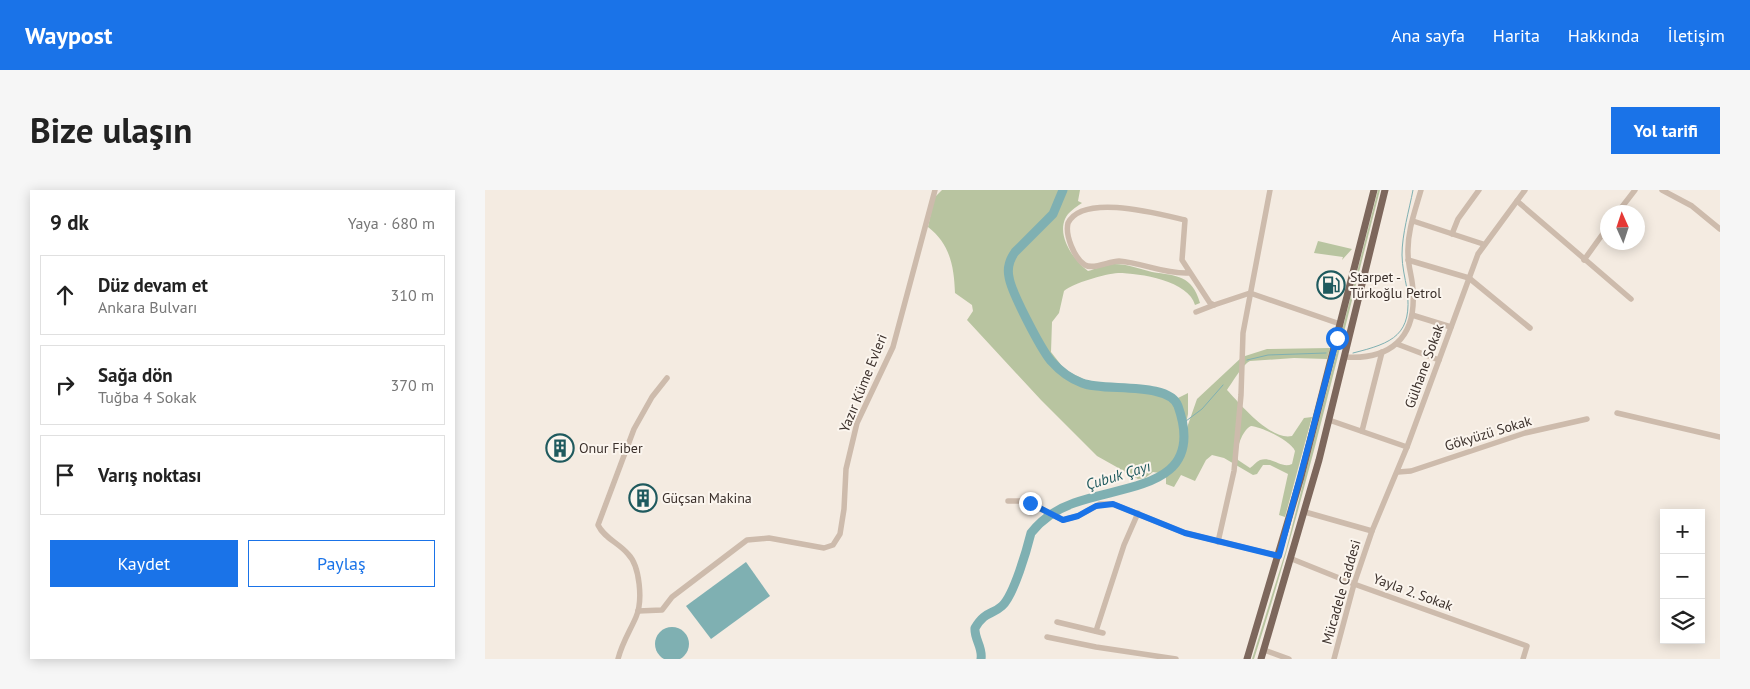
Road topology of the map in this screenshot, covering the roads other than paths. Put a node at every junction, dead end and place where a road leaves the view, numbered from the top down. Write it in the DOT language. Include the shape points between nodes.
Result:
graph roads {
  1 [pos="935,190"];
  2 [pos="1271,190"];
  3 [pos="1373,190"];
  4 [pos="1385,190"];
  5 [pos="1421,190"];
  6 [pos="1479,190"];
  7 [pos="1525,190"];
  8 [pos="1635,190"];
  9 [pos="1662,190"];
  10 [pos="1517,201"];
  11 [pos="1623,205"];
  12 [pos="1413,221"];
  13 [pos="1720,229"];
  14 [pos="1452,234"];
  15 [pos="1600,238"];
  16 [pos="1483,244"];
  17 [pos="1408,260"];
  18 [pos="1584,260"];
  19 [pos="1189,273"];
  20 [pos="1469,278"];
  21 [pos="1250,293"];
  22 [pos="1631,299"];
  23 [pos="1214,305"];
  24 [pos="1196,312"];
  25 [pos="1412,315"];
  26 [pos="1341,324"];
  27 [pos="1451,327"];
  28 [pos="1530,328"];
  29 [pos="1397,344"];
  30 [pos="1382,352"];
  31 [pos="1345,357"];
  32 [pos="1439,360"];
  33 [pos="667,378"];
  34 [pos="1617,413"];
  35 [pos="1587,419"];
  36 [pos="1329,420"];
  37 [pos="1362,431"];
  38 [pos="1720,436"];
  39 [pos="1407,447"];
  40 [pos="1398,472"];
  41 [pos="1008,501"];
  42 [pos="1305,512"];
  43 [pos="1138,513"];
  44 [pos="1372,531"];
  45 [pos="1218,542"];
  46 [pos="1279,556"];
  47 [pos="1292,560"];
  48 [pos="1354,584"];
  49 [pos="638,612"];
  50 [pos="1057,622"];
  51 [pos="1096,631"];
  52 [pos="1103,632"];
  53 [pos="1047,637"];
  54 [pos="1264,650"];
  55 [pos="618,659"];
  56 [pos="1176,659"];
  57 [pos="1247,659"];
  58 [pos="1261,659"];
  59 [pos="1289,659"];
  60 [pos="1334,659"];
  61 [pos="1523,659"];
  1 -- 49 [label="street, Yazır Küme Evleri" via="893,347 857,423 846,469 841,524 836,541 824,548 769,538 747,540 677,593 661,610"];
  2 -- 21 [label="street"];
  3 -- 26 [label="main road"];
  4 -- 31 [label="main road"];
  5 -- 12 [label="street"];
  6 -- 14 [label="street" via="1458,219"];
  7 -- 10 [label="street, Gülhane Sokak"];
  8 -- 11 [label="street"];
  9 -- 13 [label="street" via="1692,206"];
  10 -- 16 [label="street, Gülhane Sokak"];
  10 -- 18 [label="street"];
  12 -- 14 [label="street"];
  12 -- 17 [label="street"];
  14 -- 16 [label="street"];
  15 -- 18 [label="street"];
  16 -- 20 [label="street, Gülhane Sokak"];
  17 -- 20 [label="street"];
  17 -- 25 [label="street" via="1414,293"];
  18 -- 22 [label="street"];
  19 -- 19 [label="street" via="1119,261 1085,265 1075,254 1067,227 1070,219 1080,210 1097,207 1185,220 1181,255"];
  19 -- 23 [label="street" via="1204,298"];
  20 -- 27 [label="street, Gülhane Sokak"];
  20 -- 28 [label="street"];
  21 -- 23 [label="street"];
  21 -- 26 [label="street"];
  21 -- 45 [label="street" via="1243,333 1234,471"];
  23 -- 24 [label="street"];
  25 -- 27 [label="street"];
  25 -- 29 [label="street" via="1408,329"];
  26 -- 46 [label="main road"];
  27 -- 32 [label="street, Gülhane Sokak"];
  29 -- 30 [label="street"];
  29 -- 32 [label="street"];
  30 -- 31 [label="street"];
  30 -- 37 [label="street"];
  31 -- 36 [label="main road"];
  32 -- 39 [label="street, Gülhane Sokak"];
  33 -- 49 [label="street" via="634,429 597,525 628,553 635,564"];
  34 -- 38 [label="street"];
  35 -- 40 [label="street, Gökyüzü Sokak" via="1525,433 1411,471"];
  36 -- 37 [label="street"];
  36 -- 42 [label="main road"];
  37 -- 39 [label="street"];
  39 -- 40 [label="street, Gülhane Sokak"];
  40 -- 44 [label="street, Gülhane Sokak"];
  41 -- 43 [label="street" via="1025,501 1060,520 1071,519 1104,504"];
  42 -- 44 [label="street"];
  42 -- 47 [label="main road"];
  43 -- 45 [label="street" via="1175,530"];
  43 -- 51 [label="street"];
  44 -- 48 [label="street, Mücadele Caddesi"];
  45 -- 46 [label="street"];
  46 -- 57 [label="main road"];
  47 -- 48 [label="street, Yayla 2. Sokak"];
  47 -- 54 [label="main road"];
  48 -- 60 [label="street, Mücadele Caddesi"];
  48 -- 61 [label="street, Yayla 2. Sokak" via="1527,646"];
  49 -- 55 [label="street"];
  50 -- 51 [label="street"];
  51 -- 52 [label="street"];
  53 -- 56 [label="street"];
  54 -- 58 [label="main road"];
  54 -- 59 [label="street"];
}
